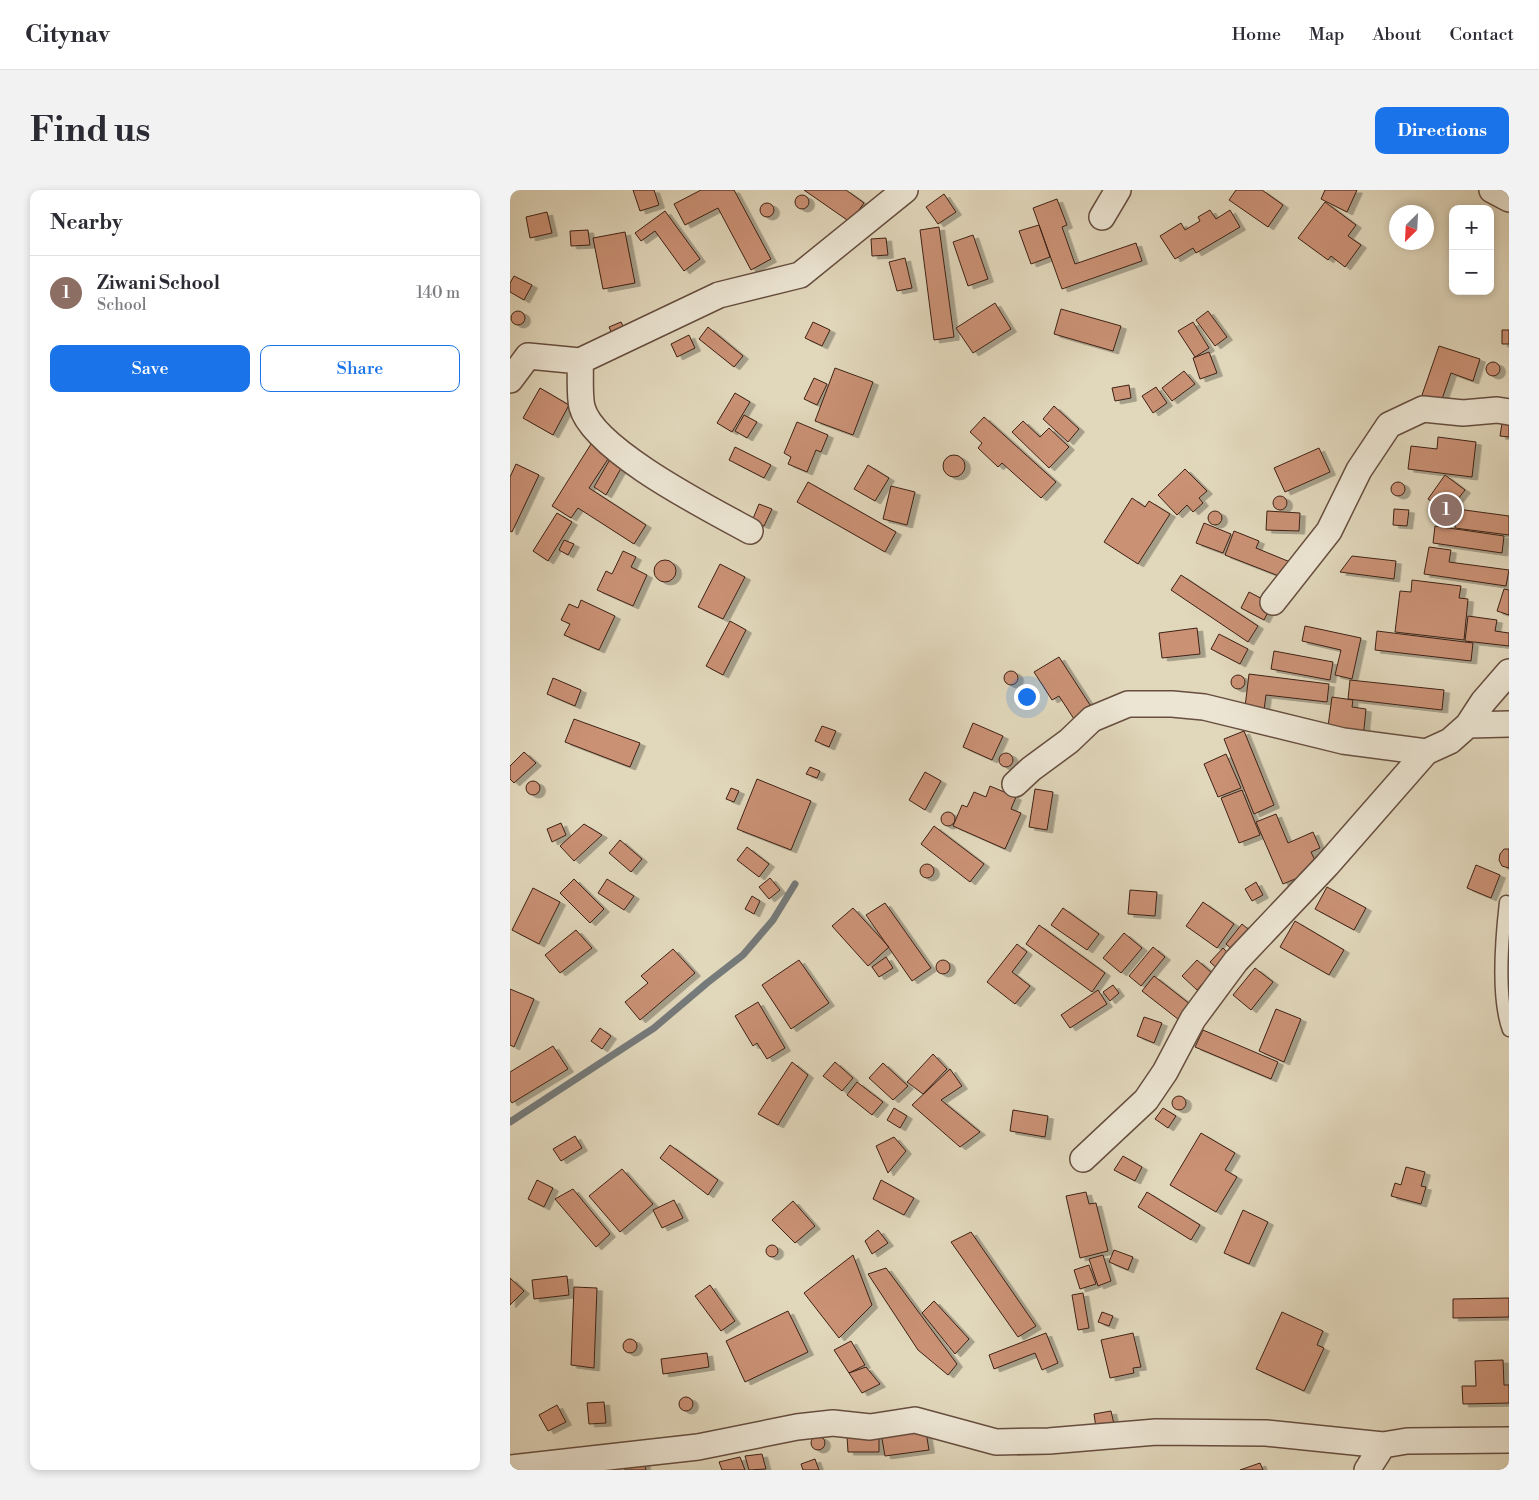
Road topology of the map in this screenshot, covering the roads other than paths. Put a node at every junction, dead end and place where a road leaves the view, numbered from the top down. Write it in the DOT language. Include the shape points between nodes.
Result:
graph roads {
  1 [pos="905,190"];
  2 [pos="1118,190"];
  3 [pos="1492,190"];
  4 [pos="1509,199"];
  5 [pos="1102,217"];
  6 [pos="580,361"];
  7 [pos="510,380"];
  8 [pos="1509,412"];
  9 [pos="750,531"];
  10 [pos="1273,602"];
  11 [pos="1509,672"];
  12 [pos="1509,724"];
  13 [pos="1468,725"];
  14 [pos="1426,752"];
  15 [pos="1015,784"];
  16 [pos="1506,902"];
  17 [pos="1509,1030"];
  18 [pos="1084,1159"];
  19 [pos="1509,1440"];
  20 [pos="1383,1445"];
  21 [pos="510,1468"];
  22 [pos="1367,1470"];
  1 -- 6 [label="street" via="800,275 719,295"];
  2 -- 5 [label="street"];
  3 -- 4 [label="street"];
  6 -- 7 [label="street" via="528,356"];
  6 -- 9 [label="street" via="582,407 591,425 619,452"];
  8 -- 10 [label="street" via="1464,413 1422,408 1389,425 1359,470 1329,531"];
  11 -- 13 [label="street"];
  12 -- 13 [label="street"];
  13 -- 14 [label="street" via="1450,741"];
  14 -- 15 [label="street" via="1343,741 1204,707 1128,704 1092,719"];
  14 -- 18 [label="street" via="1327,865 1236,961 1193,1019 1146,1100"];
  16 -- 17 [label="lane" via="1502,977 1504,1017"];
  19 -- 20 [label="street" via="1407,1441"];
  20 -- 21 [label="street" via="1266,1433 1156,1432 996,1442 915,1420 870,1427 833,1423 797,1427 698,1447"];
  20 -- 22 [label="street"];
}
